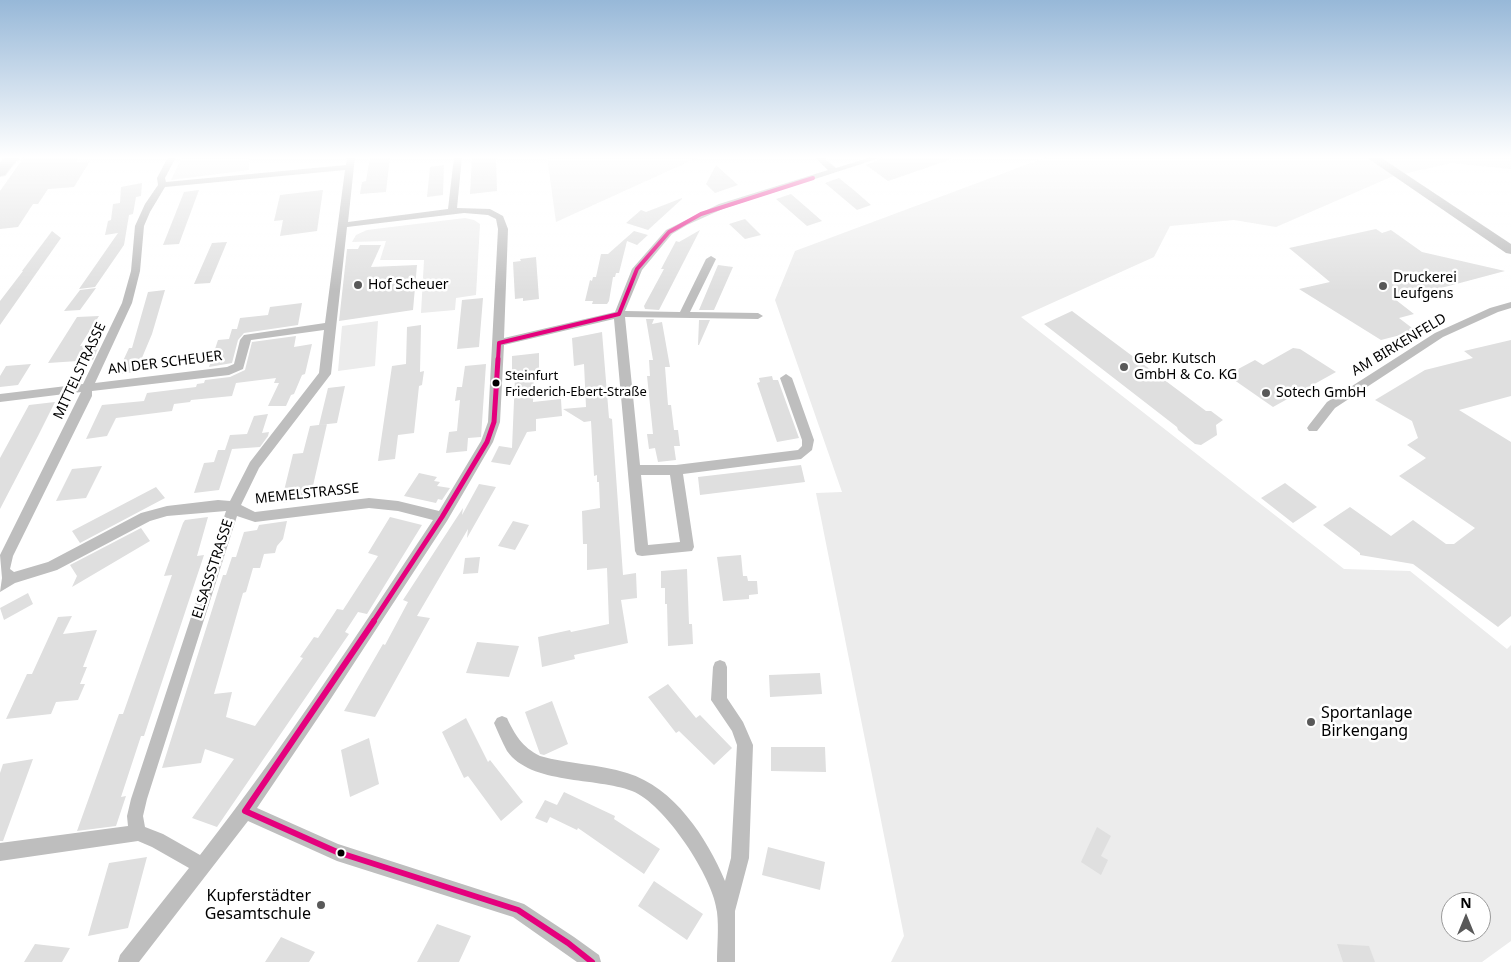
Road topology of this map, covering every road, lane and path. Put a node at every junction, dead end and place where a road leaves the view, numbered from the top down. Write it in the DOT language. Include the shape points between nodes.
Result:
graph roads {
  1 [pos="152,202"];
  2 [pos="346,202"];
  3 [pos="453,202"];
  4 [pos="739,202"];
  5 [pos="1440,202"];
  6 [pos="452,211"];
  7 [pos="343,225"];
  8 [pos="1511,250"];
  9 [pos="712,259"];
  10 [pos="1511,305"];
  11 [pos="619,314"];
  12 [pos="684,316"];
  13 [pos="758,316"];
  14 [pos="330,326"];
  15 [pos="499,343"];
  16 [pos="786,378"];
  17 [pos="87,388"];
  18 [pos="0,398"];
  19 [pos="1314,428"];
  20 [pos="634,470"];
  21 [pos="676,470"];
  22 [pos="234,506"];
  23 [pos="442,516"];
  24 [pos="6,582"];
  25 [pos="720,667"];
  26 [pos="502,723"];
  27 [pos="245,811"];
  28 [pos="138,833"];
  29 [pos="0,852"];
  30 [pos="202,866"];
  31 [pos="726,911"];
  32 [pos="127,962"];
  33 [pos="592,962"];
  34 [pos="726,962"];
  1 -- 17 [label="street, MITTELSTRASSE" via="143,218 137,240 136,272 124,310"];
  2 -- 7 [label="street"];
  3 -- 6 [label="street"];
  4 -- 11 [label="street" via="701,214 669,232 637,269"];
  5 -- 8 [label="street"];
  6 -- 7 [label="street"];
  6 -- 15 [label="street" via="490,212 500,218"];
  7 -- 14 [label="street"];
  9 -- 12 [label="street"];
  10 -- 19 [label="street, AM BIRKENFELD" via="1439,335 1331,405"];
  11 -- 12 [label="street"];
  11 -- 15 [label="street"];
  11 -- 20 [label="street"];
  12 -- 13 [label="street"];
  14 -- 17 [label="street, AN DER SCHEUER" via="248,337 239,366 229,371"];
  14 -- 22 [label="street, ELSASSSTRASSE" via="325,374 254,465"];
  15 -- 23 [label="street" via="494,422 487,442"];
  16 -- 21 [label="street" via="808,440 808,447 801,454"];
  17 -- 18 [label="street, AN DER SCHEUER"];
  17 -- 24 [label="street, MITTELSTRASSE" via="86,396 6,556 3,570"];
  20 -- 21 [label="street"];
  20 -- 21 [label="street" via="642,551 687,547"];
  22 -- 23 [label="street, MEMELSTRASSE" via="255,517 381,504"];
  22 -- 24 [label="street, MEMELSTRASSE" via="167,511 146,517 52,566"];
  22 -- 28 [label="street, ELSASSSTRASSE" via="138,800 135,816"];
  23 -- 27 [label="street"];
  25 -- 31 [label="street" via="719,700 738,727 745,745 740,858"];
  26 -- 31 [label="street" via="514,748 534,761 560,770 638,785 661,801 683,826 715,878"];
  27 -- 30 [label="street"];
  27 -- 33 [label="street" via="337,852 518,910 568,942"];
  28 -- 29 [label="street"];
  28 -- 30 [label="street"];
  30 -- 32 [label="street"];
  31 -- 34 [label="street"];
}
